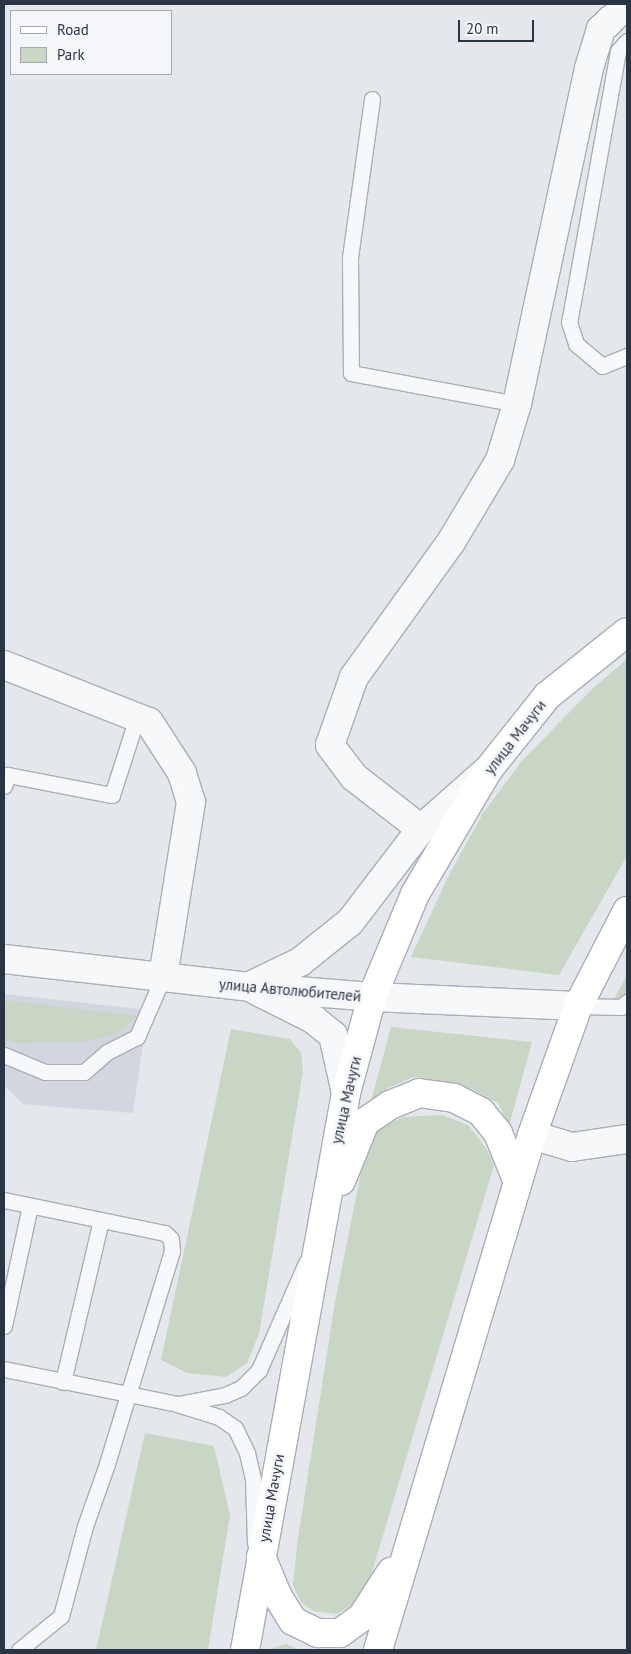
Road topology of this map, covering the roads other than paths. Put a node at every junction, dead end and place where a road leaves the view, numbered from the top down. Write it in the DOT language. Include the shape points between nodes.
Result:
graph roads {
  1 [pos="627,4"];
  2 [pos="627,41"];
  3 [pos="372,99"];
  4 [pos="627,356"];
  5 [pos="517,404"];
  6 [pos="627,632"];
  7 [pos="4,665"];
  8 [pos="137,717"];
  9 [pos="488,770"];
  10 [pos="4,786"];
  11 [pos="421,828"];
  12 [pos="627,911"];
  13 [pos="4,959"];
  14 [pos="164,977"];
  15 [pos="249,987"];
  16 [pos="372,997"];
  17 [pos="627,1002"];
  18 [pos="578,1006"];
  19 [pos="4,1055"];
  20 [pos="346,1094"];
  21 [pos="532,1134"];
  22 [pos="627,1139"];
  23 [pos="517,1180"];
  24 [pos="4,1200"];
  25 [pos="30,1206"];
  26 [pos="101,1220"];
  27 [pos="319,1232"];
  28 [pos="314,1262"];
  29 [pos="4,1326"];
  30 [pos="4,1369"];
  31 [pos="63,1382"];
  32 [pos="129,1395"];
  33 [pos="177,1404"];
  34 [pos="415,1525"];
  35 [pos="261,1556"];
  36 [pos="256,1583"];
  37 [pos="19,1650"];
  38 [pos="245,1650"];
  39 [pos="378,1650"];
  1 -- 5 [label="street" via="601,29 590,68"];
  2 -- 4 [label="lane" via="618,51 569,322 576,344 602,366"];
  3 -- 5 [label="lane" via="350,258 350,373"];
  5 -- 11 [label="street" via="500,460 451,542 354,677 330,745 354,777"];
  6 -- 9 [label="main road, улица Мачуги" via="546,696"];
  7 -- 8 [label="street"];
  8 -- 10 [label="lane" via="112,795 8,775"];
  8 -- 14 [label="street" via="149,722 182,773 191,802"];
  9 -- 11 [label="street"];
  9 -- 16 [label="main road, улица Мачуги" via="415,894"];
  11 -- 15 [label="street" via="350,922 300,962"];
  12 -- 18 [label="main road"];
  13 -- 14 [label="street, улица Автолюбителей"];
  14 -- 15 [label="street, улица Автолюбителей"];
  14 -- 19 [label="lane" via="137,1037 107,1052 84,1072 45,1072"];
  15 -- 16 [label="street, улица Автолюбителей"];
  15 -- 20 [label="street" via="313,1019 333,1035"];
  16 -- 18 [label="street, улица Автолюбителей"];
  16 -- 20 [label="main road, улица Мачуги"];
  17 -- 18 [label="lane" via="620,1007"];
  18 -- 21 [label="main road"];
  20 -- 27 [label="main road, улица Мачуги"];
  21 -- 22 [label="street" via="572,1148"];
  21 -- 23 [label="main road"];
  23 -- 28 [label="main road" via="498,1133 481,1112 454,1098 419,1093 365,1122"];
  23 -- 34 [label="main road"];
  24 -- 25 [label="lane"];
  25 -- 26 [label="lane"];
  25 -- 29 [label="lane"];
  26 -- 31 [label="lane"];
  26 -- 32 [label="lane" via="165,1234 171,1240 172,1251"];
  27 -- 28 [label="main road, улица Мачуги"];
  27 -- 33 [label="lane" via="259,1370 240,1388 226,1395"];
  28 -- 35 [label="main road, улица Мачуги"];
  30 -- 31 [label="lane"];
  31 -- 32 [label="lane"];
  32 -- 33 [label="lane"];
  32 -- 37 [label="lane" via="84,1526 61,1616"];
  33 -- 36 [label="lane" via="218,1417 235,1428 247,1453 253,1478"];
  34 -- 35 [label="main road" via="384,1585 362,1618 340,1633 318,1633 293,1620 278,1597"];
  34 -- 39 [label="main road"];
  35 -- 36 [label="main road, улица Мачуги"];
  36 -- 38 [label="main road, улица Мачуги"];
}
